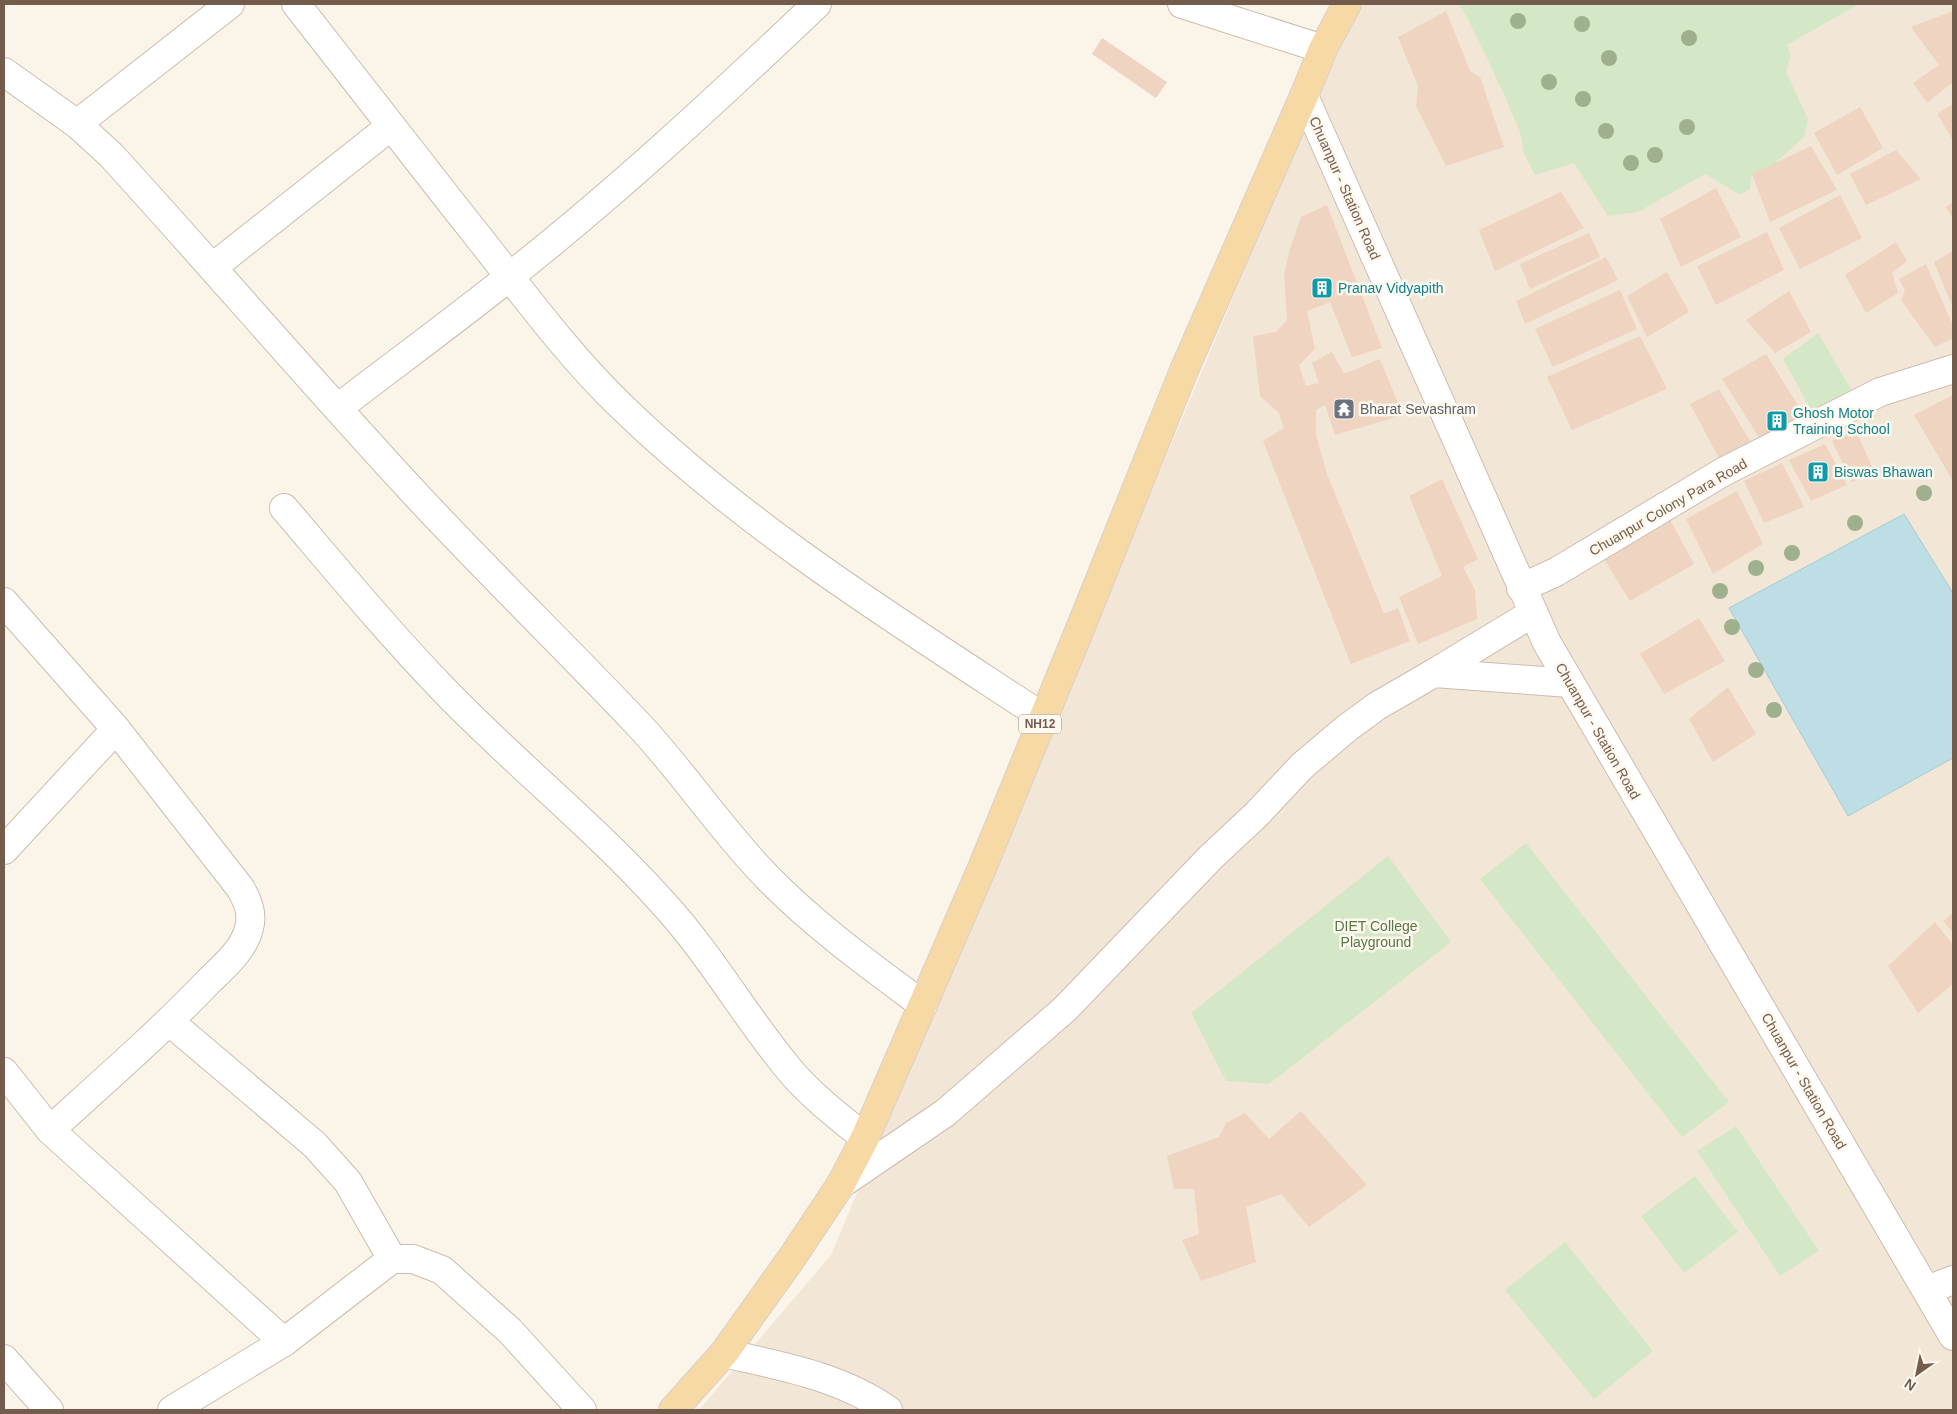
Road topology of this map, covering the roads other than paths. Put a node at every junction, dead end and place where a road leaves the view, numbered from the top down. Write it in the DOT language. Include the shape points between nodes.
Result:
graph roads {
  1 [pos="230,4"];
  2 [pos="296,4"];
  3 [pos="817,4"];
  4 [pos="1182,4"];
  5 [pos="1347,4"];
  6 [pos="1323,48"];
  7 [pos="9,85"];
  8 [pos="1304,96"];
  9 [pos="77,124"];
  10 [pos="391,126"];
  11 [pos="213,267"];
  12 [pos="510,277"];
  13 [pos="1953,369"];
  14 [pos="338,408"];
  15 [pos="284,508"];
  16 [pos="1521,588"];
  17 [pos="4,602"];
  18 [pos="1533,613"];
  19 [pos="1434,673"];
  20 [pos="1570,683"];
  21 [pos="1043,717"];
  22 [pos="116,730"];
  23 [pos="4,850"];
  24 [pos="923,1005"];
  25 [pos="170,1022"];
  26 [pos="4,1072"];
  27 [pos="50,1130"];
  28 [pos="864,1138"];
  29 [pos="841,1184"];
  30 [pos="392,1259"];
  31 [pos="1953,1280"];
  32 [pos="1927,1290"];
  33 [pos="1953,1336"];
  34 [pos="284,1342"];
  35 [pos="724,1353"];
  36 [pos="4,1359"];
  37 [pos="49,1410"];
  38 [pos="172,1410"];
  39 [pos="582,1410"];
  40 [pos="673,1410"];
  41 [pos="888,1410"];
  1 -- 9 [label="street"];
  2 -- 10 [label="street"];
  3 -- 12 [label="street" via="632,174"];
  4 -- 6 [label="street"];
  5 -- 6 [label="main road, NH12"];
  6 -- 8 [label="main road, NH12"];
  7 -- 9 [label="street"];
  8 -- 16 [label="street, Chuanpur - Station Road"];
  8 -- 21 [label="main road, NH12" via="1184,368"];
  9 -- 11 [label="street" via="111,155"];
  10 -- 11 [label="street"];
  10 -- 12 [label="street"];
  11 -- 14 [label="street"];
  12 -- 14 [label="street"];
  12 -- 21 [label="street" via="586,371 622,408 740,510 821,570"];
  13 -- 16 [label="street, Chuanpur Colony Para Road" via="1880,392 1723,472 1556,572"];
  14 -- 24 [label="street" via="420,498 639,725 766,876 832,938"];
  15 -- 28 [label="street" via="444,690 665,904 789,1070"];
  16 -- 18 [label="street, Chuanpur - Station Road"];
  17 -- 22 [label="street"];
  18 -- 19 [label="street"];
  18 -- 20 [label="street, Chuanpur - Station Road"];
  19 -- 20 [label="street"];
  19 -- 29 [label="street" via="1377,706 1347,728 1211,857 1065,1009 945,1113"];
  20 -- 32 [label="street, Chuanpur - Station Road"];
  21 -- 24 [label="main road, NH12"];
  22 -- 23 [label="street"];
  22 -- 25 [label="street" via="241,889 251,914 249,928 239,948"];
  24 -- 28 [label="main road, NH12"];
  25 -- 27 [label="street"];
  25 -- 30 [label="street" via="315,1144 332,1162 348,1182"];
  26 -- 27 [label="street"];
  27 -- 34 [label="street"];
  28 -- 29 [label="main road, NH12"];
  29 -- 35 [label="main road, NH12"];
  30 -- 34 [label="street"];
  30 -- 39 [label="street" via="413,1259 442,1270 510,1331"];
  31 -- 32 [label="street"];
  32 -- 33 [label="street, Chuanpur - Station Road"];
  34 -- 38 [label="street"];
  35 -- 40 [label="main road, NH12"];
  35 -- 41 [label="street" via="809,1373"];
  36 -- 37 [label="street"];
}
